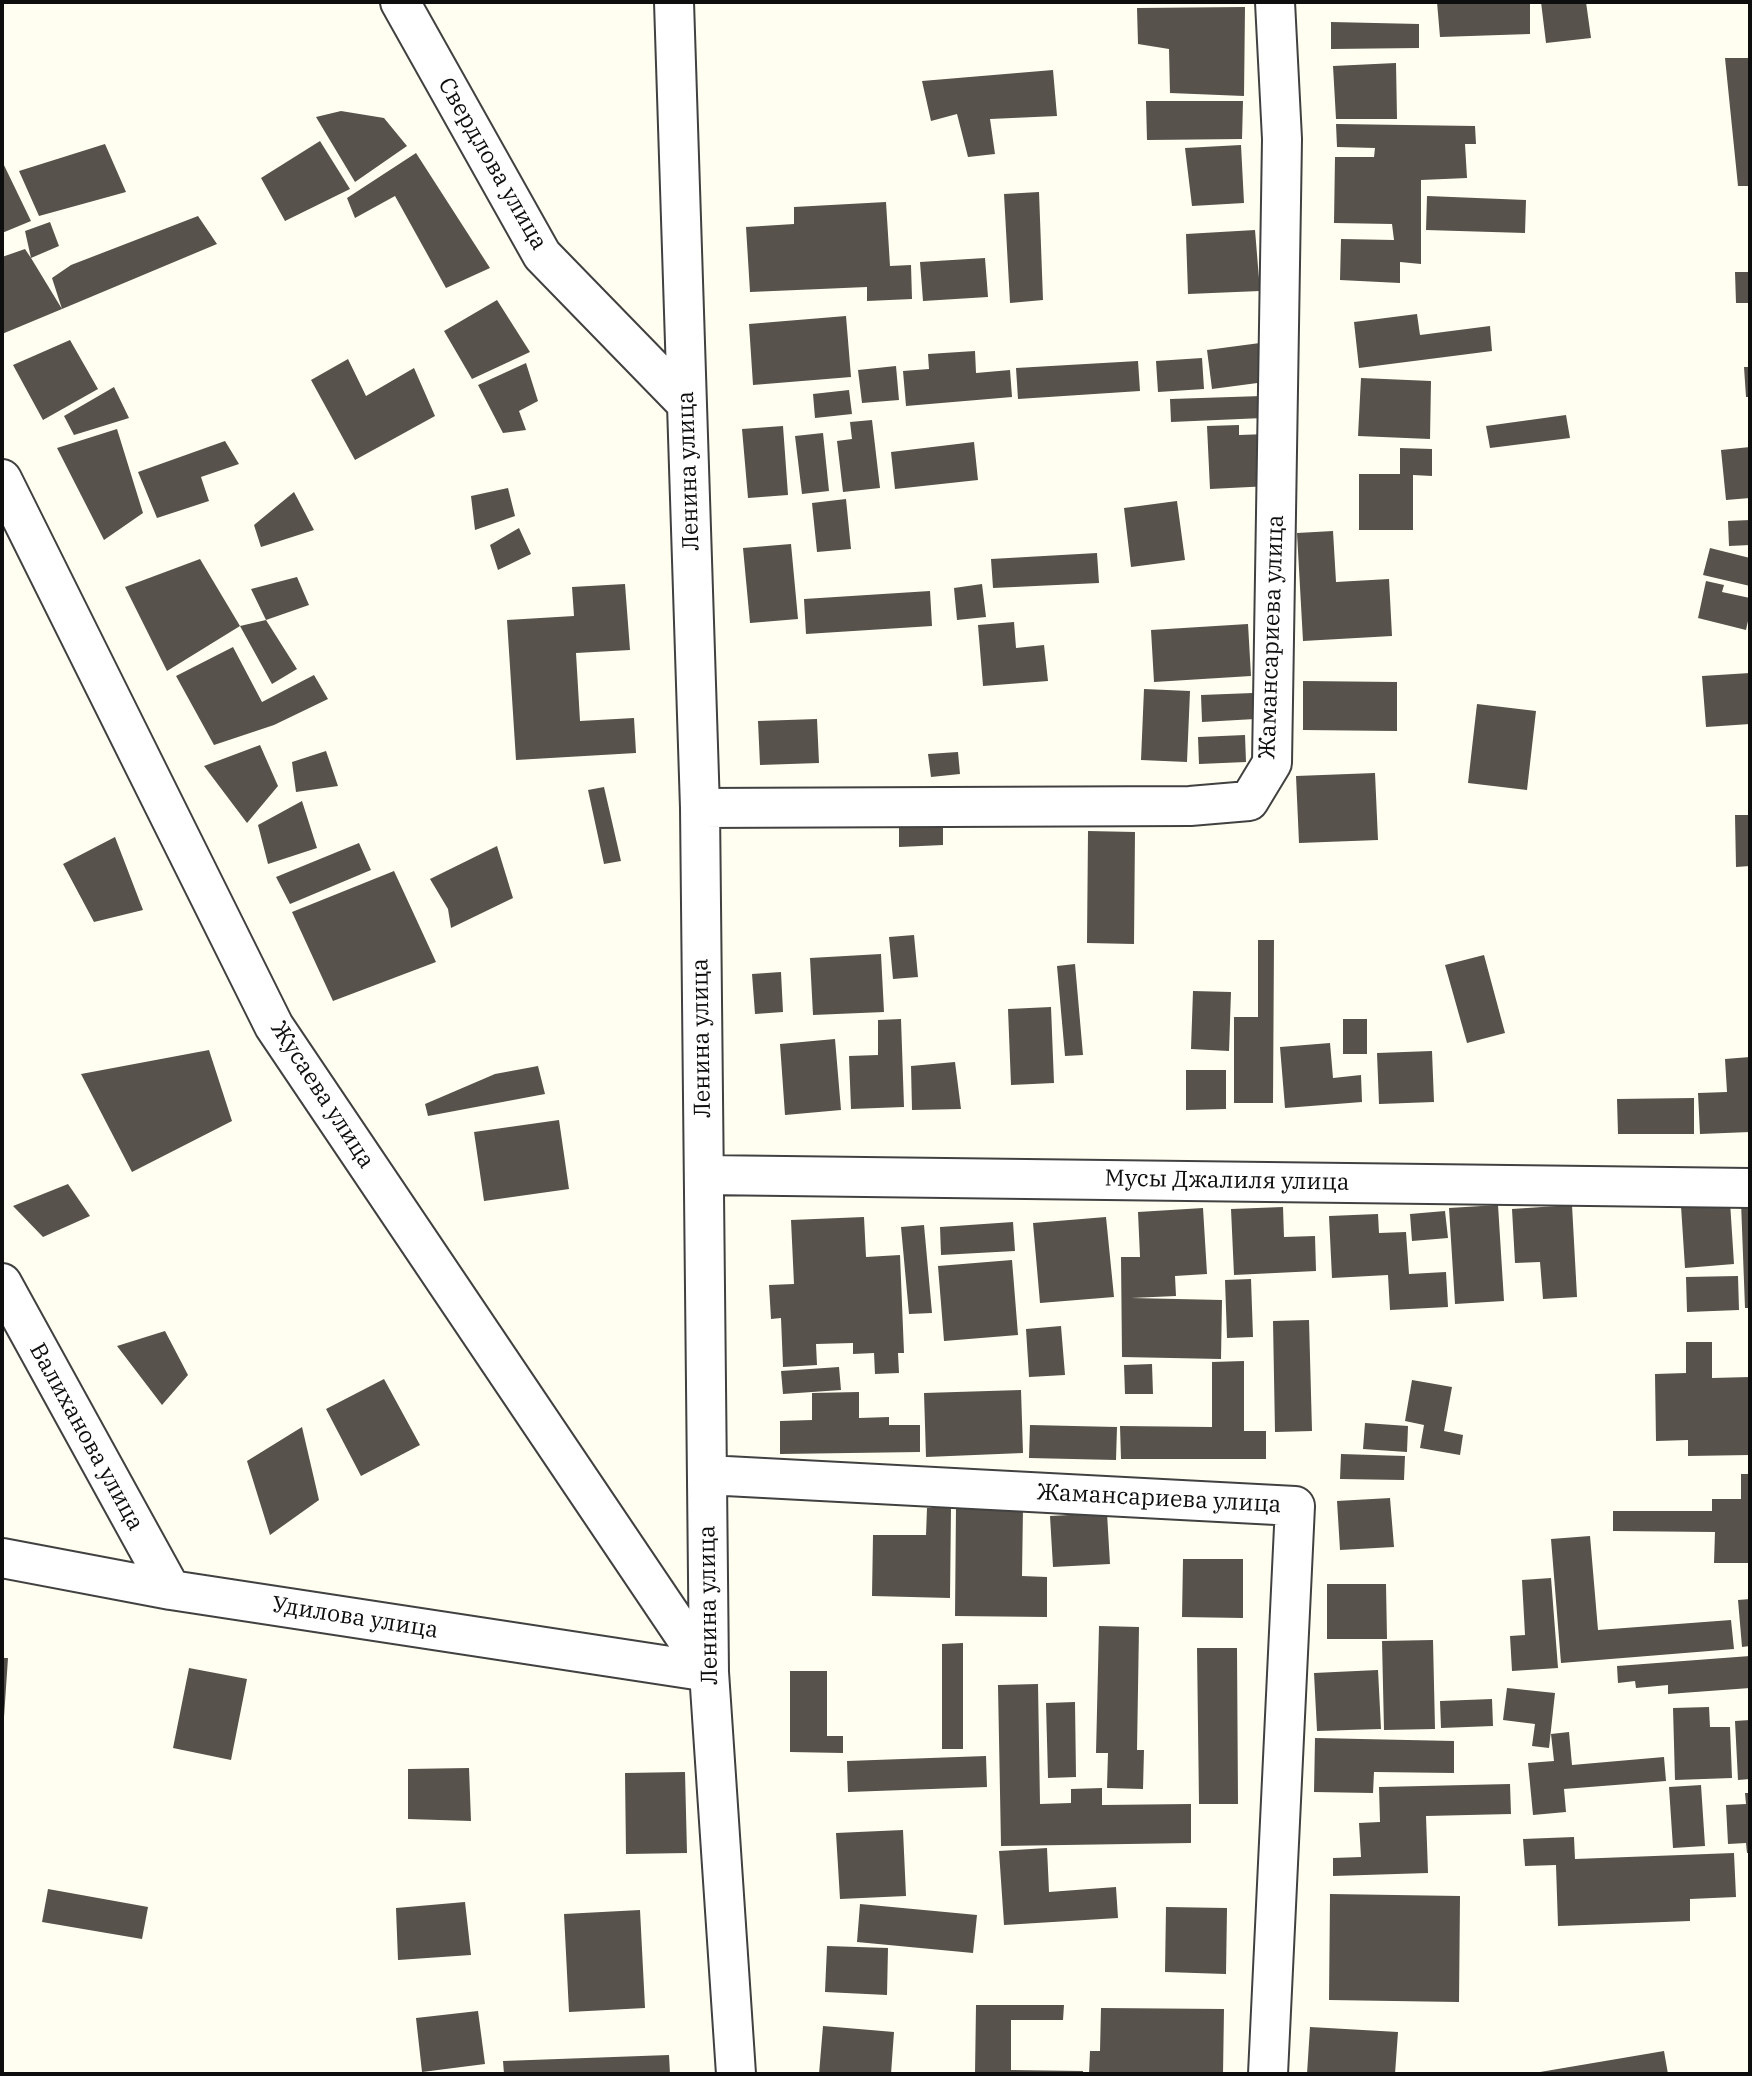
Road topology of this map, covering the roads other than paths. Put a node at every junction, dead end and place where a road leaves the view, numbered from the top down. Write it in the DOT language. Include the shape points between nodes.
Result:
graph roads {
  1 [pos="400,2"];
  2 [pos="674,2"];
  3 [pos="1275,2"];
  4 [pos="687,404"];
  5 [pos="2,479"];
  6 [pos="700,808"];
  7 [pos="704,1175"];
  8 [pos="1750,1188"];
  9 [pos="2,1283"];
  10 [pos="707,1475"];
  11 [pos="2,1558"];
  12 [pos="171,1590"];
  13 [pos="709,1672"];
  14 [pos="736,2074"];
  15 [pos="1268,2074"];
  1 -- 4 [label="street, Свердлова улица" via="542,255"];
  2 -- 4 [label="street, Ленина улица"];
  3 -- 6 [label="street, Жамансариева улица" via="1282,139 1272,763 1249,801 1190,806"];
  4 -- 6 [label="street, Ленина улица"];
  5 -- 13 [label="street, Жусаева улица" via="274,1026"];
  6 -- 7 [label="street, Ленина улица"];
  7 -- 8 [label="street, Мусы Джалиля улица"];
  7 -- 10 [label="street, Ленина улица"];
  9 -- 12 [label="street, Валиханова улица"];
  10 -- 13 [label="street, Ленина улица"];
  10 -- 15 [label="street, Жамансариева улица" via="1295,1506"];
  11 -- 12 [label="street, Удилова улица"];
  12 -- 13 [label="street, Удилова улица"];
  13 -- 14 [label="street, Ленина улица"];
}
